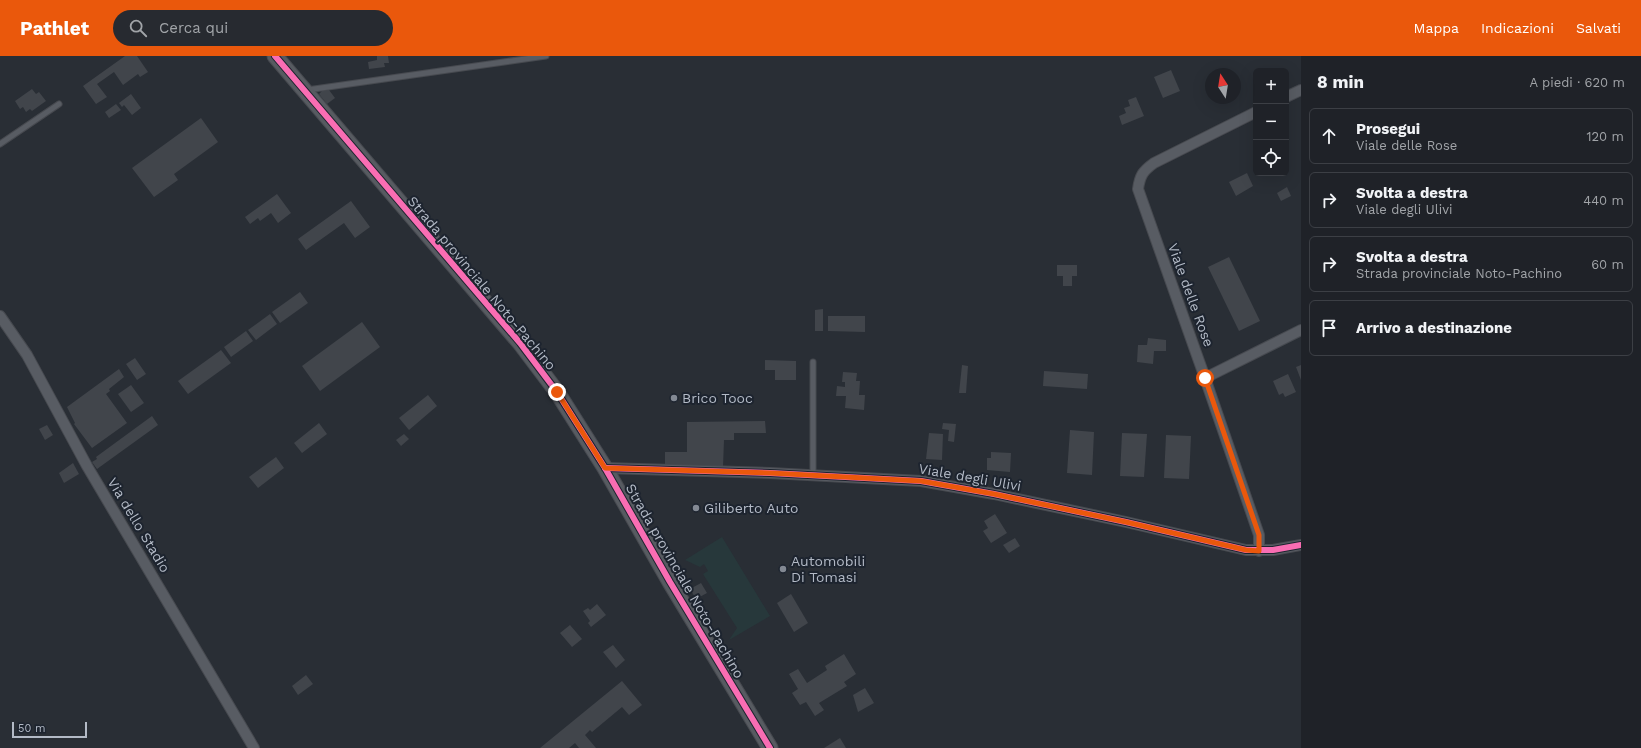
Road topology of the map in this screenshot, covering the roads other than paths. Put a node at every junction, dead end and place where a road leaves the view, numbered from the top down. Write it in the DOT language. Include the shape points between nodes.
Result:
graph roads {
  1 [pos="275,56"];
  2 [pos="546,56"];
  3 [pos="304,90"];
  4 [pos="1301,90"];
  5 [pos="1289,96"];
  6 [pos="59,104"];
  7 [pos="1253,114"];
  8 [pos="0,144"];
  9 [pos="0,316"];
  10 [pos="1301,330"];
  11 [pos="813,362"];
  12 [pos="1205,378"];
  13 [pos="605,468"];
  14 [pos="813,475"];
  15 [pos="1301,545"];
  16 [pos="1259,551"];
  17 [pos="254,748"];
  18 [pos="770,748"];
  1 -- 3 [label="street, Strada provinciale Noto-Pachino"];
  2 -- 3 [label="lane"];
  3 -- 13 [label="street, Strada provinciale Noto-Pachino" via="520,343 557,392"];
  4 -- 5 [label="street"];
  6 -- 8 [label="lane"];
  7 -- 12 [label="street, Viale delle Rose" via="1154,163 1139,178 1138,189"];
  9 -- 17 [label="street, Via dello Stadio" via="27,355 87,466"];
  10 -- 12 [label="street"];
  11 -- 14 [label="lane"];
  12 -- 16 [label="street, Viale delle Rose" via="1259,535"];
  13 -- 14 [label="street, Viale degli Ulivi"];
  13 -- 18 [label="street, Strada provinciale Noto-Pachino"];
  14 -- 16 [label="street, Viale degli Ulivi" via="928,483 1009,497"];
  15 -- 16 [label="street, Viale degli Ulivi"];
}
